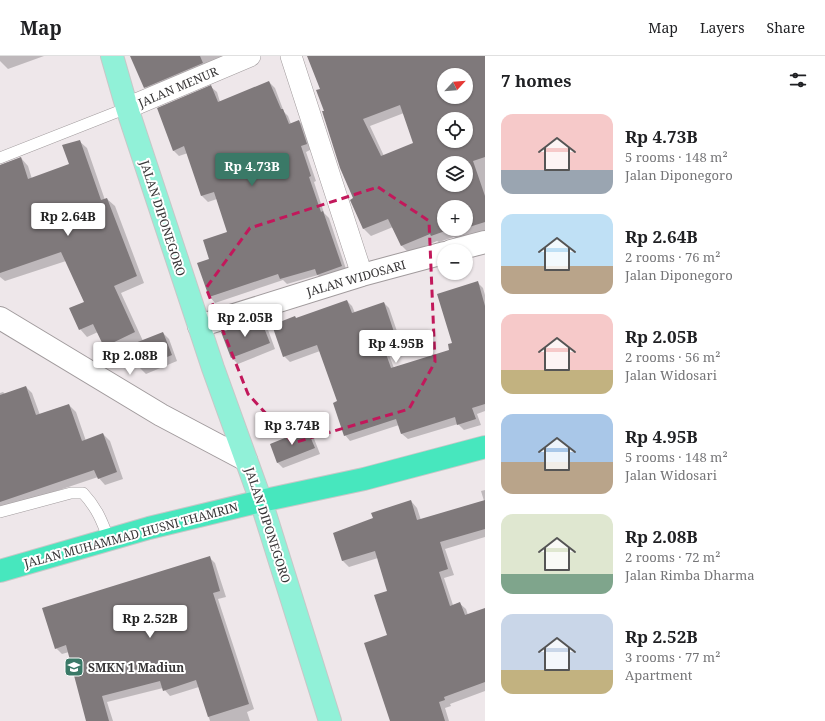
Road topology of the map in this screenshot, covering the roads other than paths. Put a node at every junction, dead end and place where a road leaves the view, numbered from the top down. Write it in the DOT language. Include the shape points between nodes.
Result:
graph roads {
  1 [pos="112,56"];
  2 [pos="250,56"];
  3 [pos="291,56"];
  4 [pos="127,108"];
  5 [pos="0,158"];
  6 [pos="485,242"];
  7 [pos="473,245"];
  8 [pos="437,255"];
  9 [pos="362,275"];
  10 [pos="0,318"];
  11 [pos="199,326"];
  12 [pos="485,446"];
  13 [pos="246,460"];
  14 [pos="261,501"];
  15 [pos="0,512"];
  16 [pos="109,540"];
  17 [pos="0,569"];
  18 [pos="330,721"];
  1 -- 4 [label="main road, JALAN DIPONEGORO"];
  2 -- 4 [label="street, JALAN MENUR"];
  3 -- 9 [label="street"];
  4 -- 5 [label="lane"];
  4 -- 11 [label="main road, JALAN DIPONEGORO"];
  6 -- 7 [label="street"];
  8 -- 9 [label="street, JALAN WIDOSARI"];
  9 -- 11 [label="street, JALAN WIDOSARI"];
  10 -- 13 [label="street" via="161,415"];
  11 -- 13 [label="main road, JALAN DIPONEGORO"];
  12 -- 14 [label="highway, JALAN MUHAMMAD HUSNI THAMRIN" via="364,479"];
  13 -- 14 [label="main road, JALAN DIPONEGORO"];
  14 -- 16 [label="highway, JALAN MUHAMMAD HUSNI THAMRIN"];
  14 -- 18 [label="main road, JALAN DIPONEGORO"];
  15 -- 16 [label="lane" via="71,493 83,493 101,517"];
  16 -- 17 [label="highway, JALAN MUHAMMAD HUSNI THAMRIN"];
}
